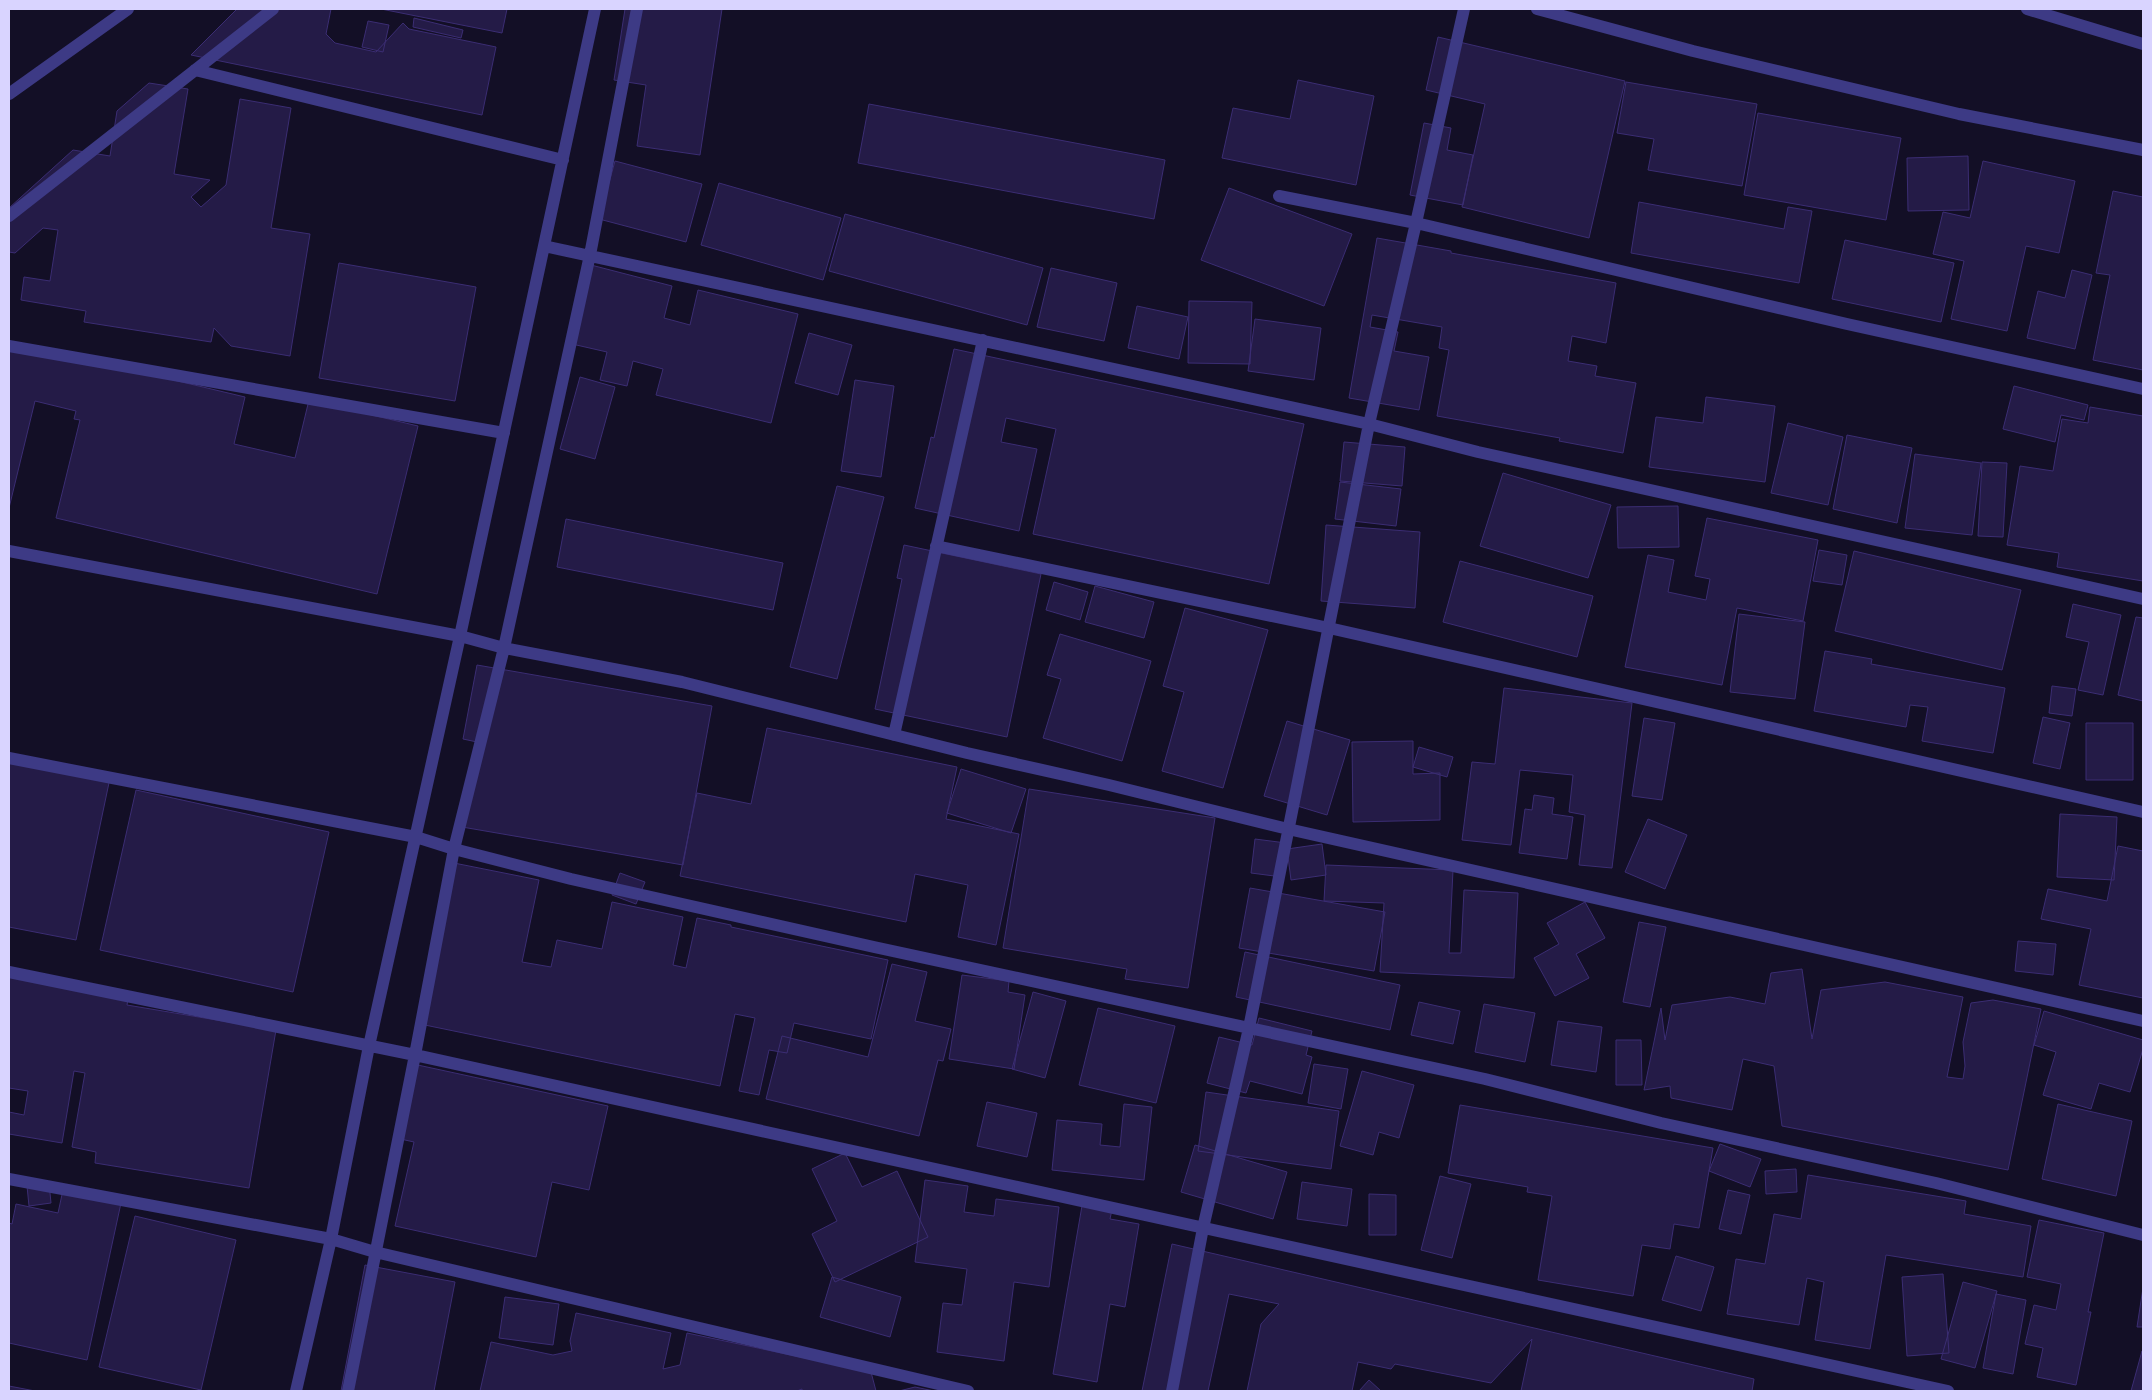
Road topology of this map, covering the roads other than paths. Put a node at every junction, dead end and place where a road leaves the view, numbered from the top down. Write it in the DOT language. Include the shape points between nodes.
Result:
graph roads {
  1 [pos="128,9"];
  2 [pos="273,9"];
  3 [pos="595,9"];
  4 [pos="637,9"];
  5 [pos="1464,9"];
  6 [pos="1536,9"];
  7 [pos="2027,9"];
  8 [pos="2143,44"];
  9 [pos="195,70"];
  10 [pos="9,94"];
  11 [pos="2143,150"];
  12 [pos="563,160"];
  13 [pos="1279,196"];
  14 [pos="9,216"];
  15 [pos="1416,223"];
  16 [pos="544,246"];
  17 [pos="590,255"];
  18 [pos="984,340"];
  19 [pos="9,346"];
  20 [pos="2143,389"];
  21 [pos="1368,424"];
  22 [pos="504,433"];
  23 [pos="936,546"];
  24 [pos="9,551"];
  25 [pos="2143,599"];
  26 [pos="1329,628"];
  27 [pos="460,636"];
  28 [pos="504,648"];
  29 [pos="894,735"];
  30 [pos="9,758"];
  31 [pos="2143,812"];
  32 [pos="1288,829"];
  33 [pos="416,836"];
  34 [pos="454,849"];
  35 [pos="9,972"];
  36 [pos="2143,1021"];
  37 [pos="1249,1028"];
  38 [pos="369,1046"];
  39 [pos="415,1055"];
  40 [pos="9,1179"];
  41 [pos="1204,1228"];
  42 [pos="2143,1235"];
  43 [pos="332,1239"];
  44 [pos="375,1252"];
  45 [pos="296,1391"];
  46 [pos="348,1391"];
  47 [pos="968,1391"];
  48 [pos="1172,1391"];
  49 [pos="1948,1391"];
  1 -- 10 [label="street"];
  2 -- 9 [label="street"];
  3 -- 12 [label="street"];
  4 -- 17 [label="street"];
  5 -- 15 [label="street"];
  6 -- 11 [label="street" via="1693,51 1959,114"];
  7 -- 8 [label="street"];
  9 -- 12 [label="street"];
  9 -- 14 [label="street"];
  12 -- 16 [label="street"];
  13 -- 15 [label="street"];
  15 -- 20 [label="street" via="1847,324"];
  15 -- 21 [label="street"];
  16 -- 17 [label="street"];
  16 -- 22 [label="street"];
  17 -- 18 [label="street"];
  17 -- 28 [label="street"];
  18 -- 21 [label="street"];
  18 -- 23 [label="street"];
  19 -- 22 [label="street"];
  21 -- 25 [label="street" via="1478,452"];
  21 -- 26 [label="street"];
  22 -- 27 [label="street"];
  23 -- 26 [label="street"];
  23 -- 29 [label="street"];
  24 -- 27 [label="street"];
  26 -- 31 [label="street"];
  26 -- 32 [label="street"];
  27 -- 28 [label="street"];
  27 -- 33 [label="street"];
  28 -- 29 [label="street" via="682,682"];
  28 -- 34 [label="street"];
  29 -- 32 [label="street"];
  30 -- 33 [label="street"];
  32 -- 36 [label="street"];
  32 -- 37 [label="street"];
  33 -- 34 [label="street"];
  33 -- 38 [label="street"];
  34 -- 37 [label="street" via="846,941"];
  34 -- 39 [label="street"];
  35 -- 38 [label="street"];
  37 -- 41 [label="street"];
  37 -- 42 [label="street" via="1936,1183"];
  38 -- 39 [label="street"];
  38 -- 43 [label="street"];
  39 -- 41 [label="street"];
  39 -- 44 [label="street"];
  40 -- 43 [label="street"];
  41 -- 48 [label="street"];
  41 -- 49 [label="street"];
  43 -- 44 [label="street"];
  43 -- 45 [label="street"];
  44 -- 46 [label="street"];
  44 -- 47 [label="street"];
}
